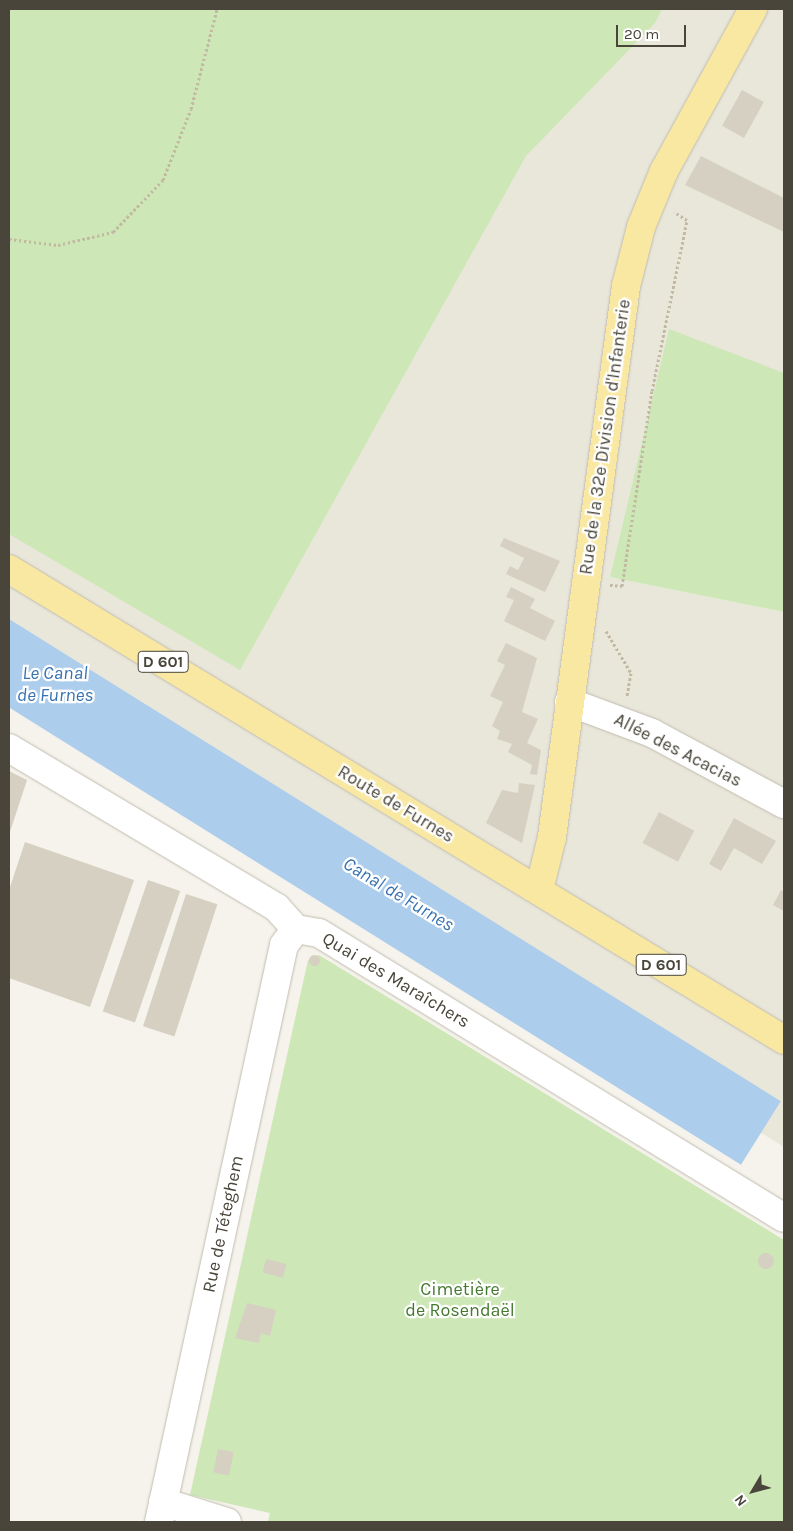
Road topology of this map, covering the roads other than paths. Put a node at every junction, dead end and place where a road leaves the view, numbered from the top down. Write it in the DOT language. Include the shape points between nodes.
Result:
graph roads {
  1 [pos="753,9"];
  2 [pos="9,569"];
  3 [pos="569,702"];
  4 [pos="9,748"];
  5 [pos="784,804"];
  6 [pos="538,890"];
  7 [pos="296,930"];
  8 [pos="784,1040"];
  9 [pos="784,1218"];
  10 [pos="161,1512"];
  11 [pos="228,1522"];
  1 -- 3 [label="main road, Rue de la 32e Division d'Infanterie" via="672,154 652,199 617,330"];
  2 -- 6 [label="main road, Route de Furnes / D 601"];
  3 -- 5 [label="street, Allée des Acacias" via="618,717"];
  3 -- 6 [label="main road, Rue de la 32e Division d'Infanterie" via="549,857"];
  4 -- 7 [label="street" via="272,904"];
  6 -- 8 [label="main road, Route de Furnes / D 601"];
  7 -- 9 [label="street, Quai des Maraîchers" via="319,933"];
  7 -- 10 [label="street, Rue de Téteghem" via="284,945"];
  10 -- 11 [label="street"];
}
